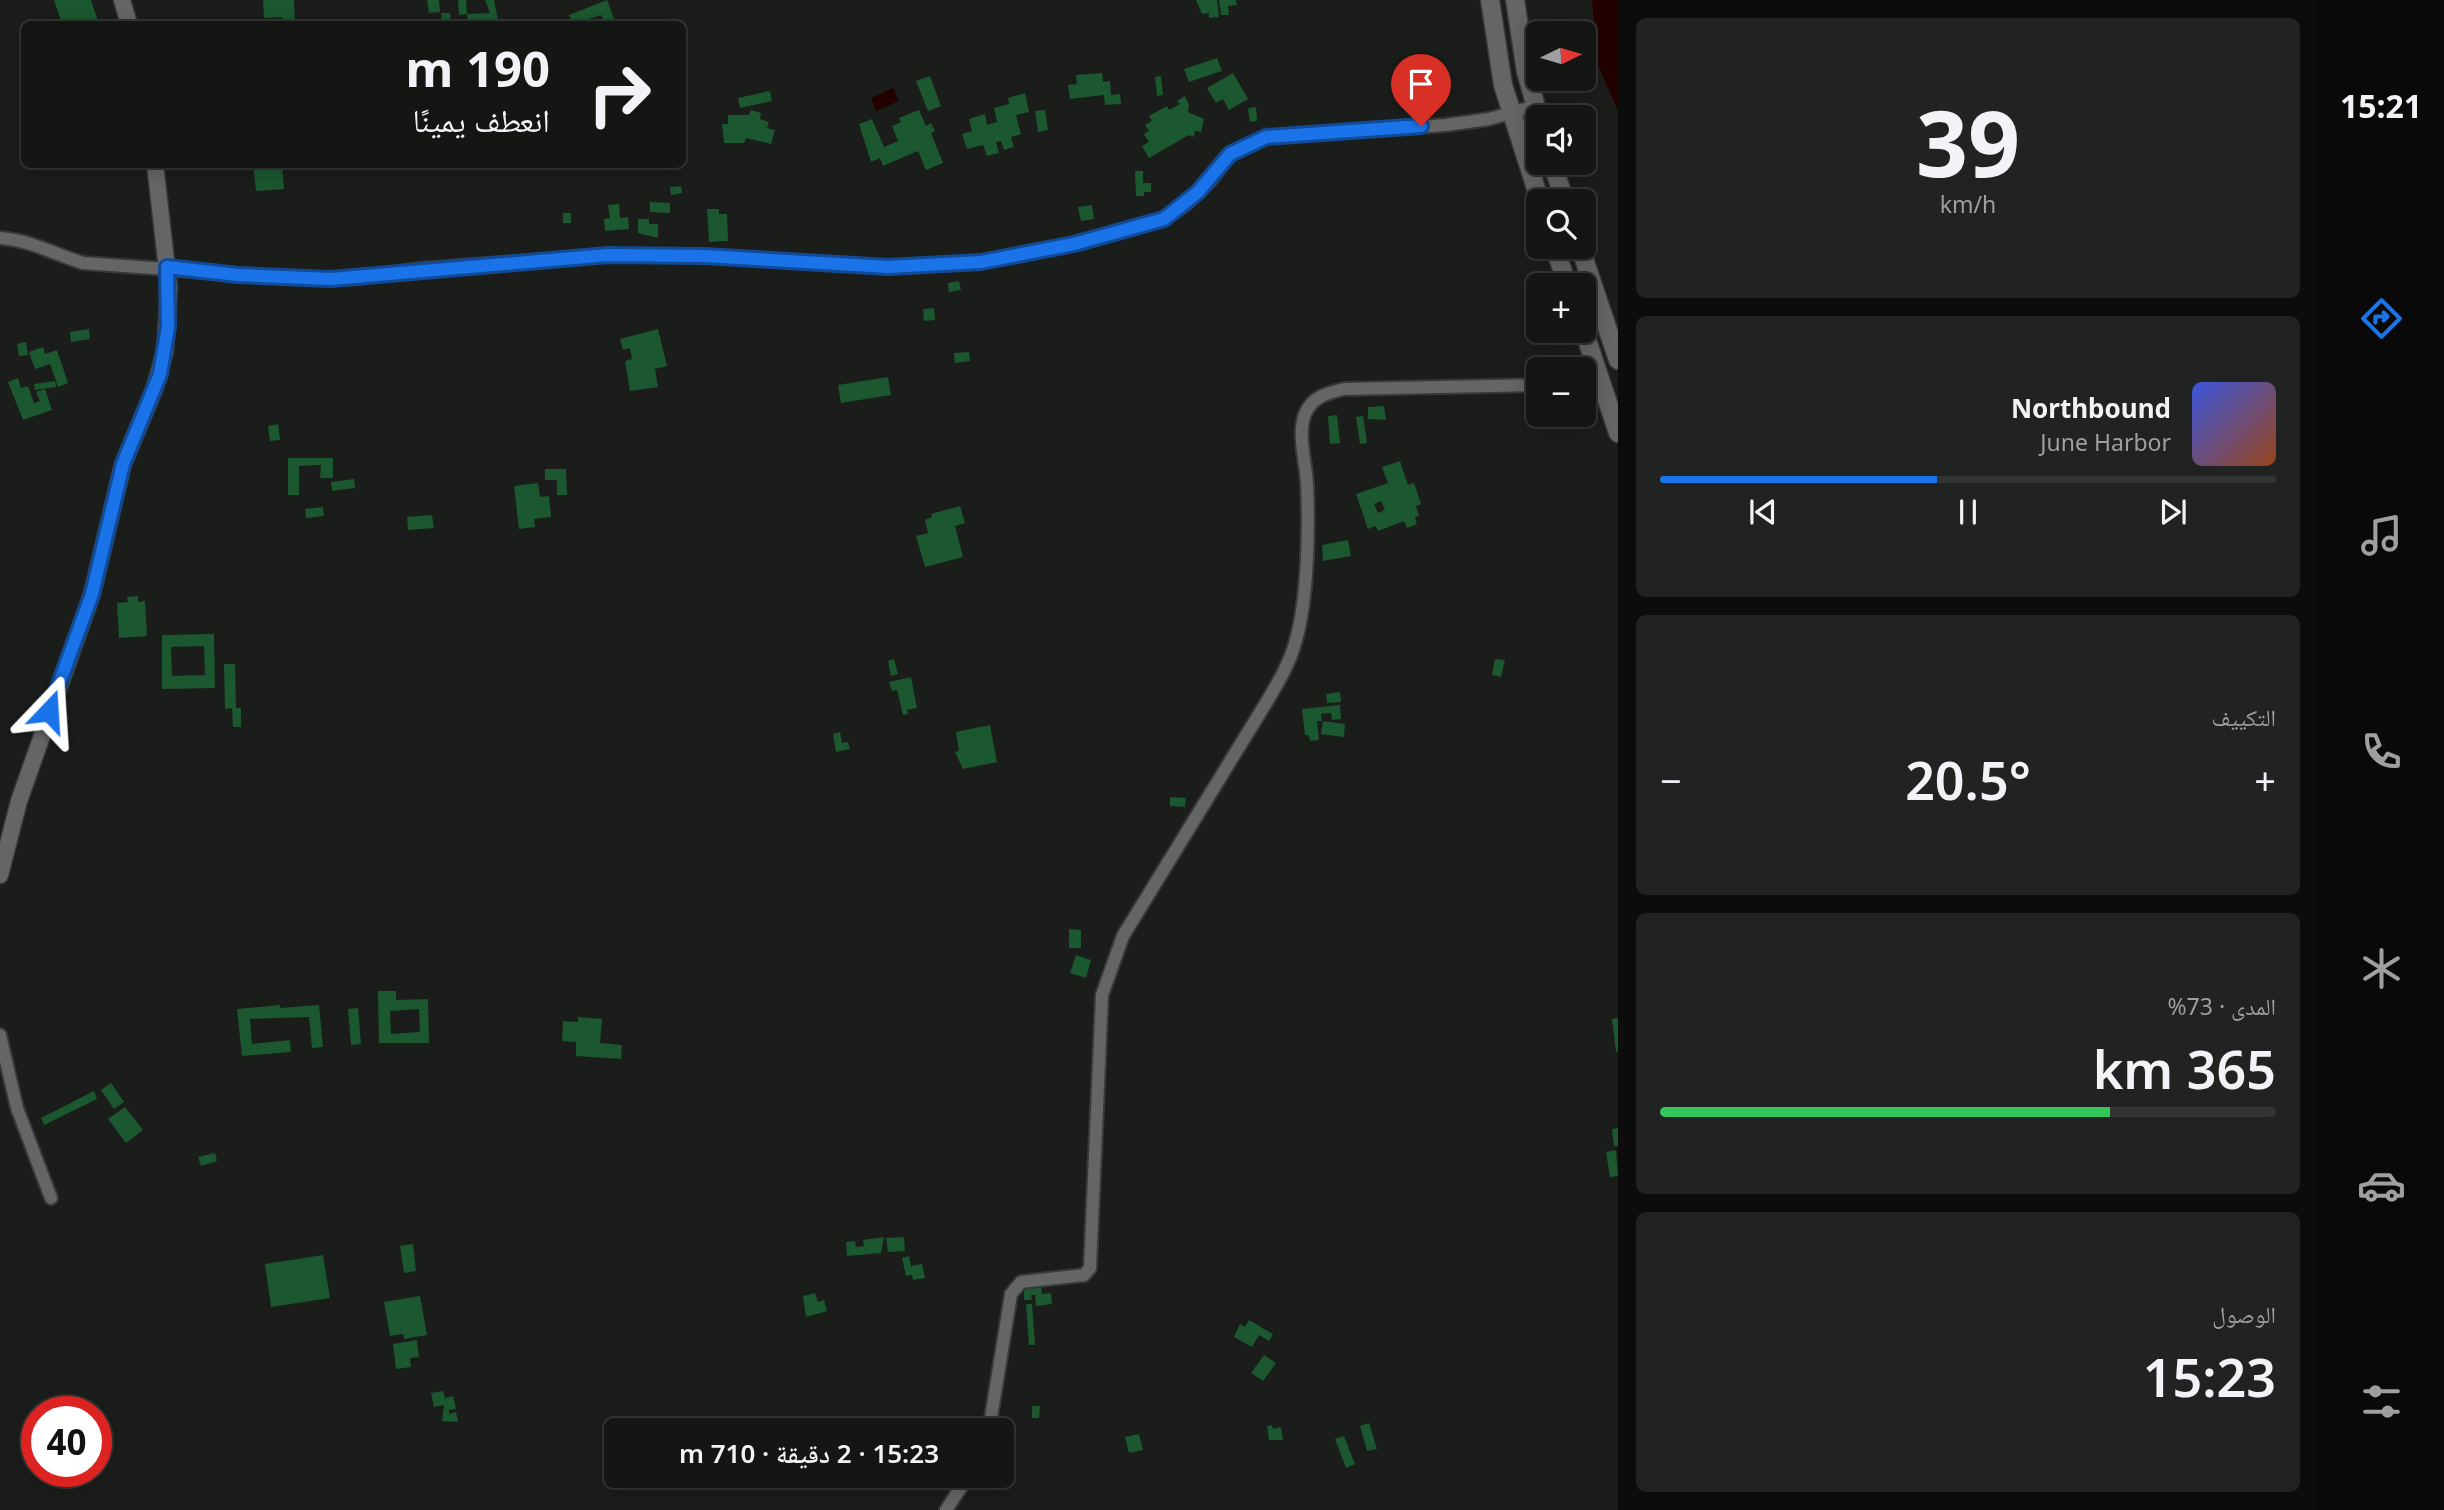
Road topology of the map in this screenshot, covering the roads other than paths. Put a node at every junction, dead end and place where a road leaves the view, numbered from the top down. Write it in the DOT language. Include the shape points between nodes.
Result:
graph roads {
  1 [pos="122,0"];
  2 [pos="1490,0"];
  3 [pos="1515,0"];
  4 [pos="128,21"];
  5 [pos="1535,105"];
  6 [pos="1526,112"];
  7 [pos="1512,113"];
  8 [pos="155,168"];
  9 [pos="1536,189"];
  10 [pos="0,238"];
  11 [pos="1584,259"];
  12 [pos="167,267"];
  13 [pos="1590,343"];
  14 [pos="1618,360"];
  15 [pos="1526,385"];
  16 [pos="1612,391"];
  17 [pos="1618,433"];
  18 [pos="0,875"];
  19 [pos="0,1035"];
  20 [pos="51,1198"];
  21 [pos="991,1418"];
  22 [pos="960,1488"];
  23 [pos="946,1510"];
  1 -- 4 [label="street"];
  2 -- 7 [label="main road"];
  3 -- 5 [label="main road"];
  6 -- 7 [label="street"];
  7 -- 9 [label="main road"];
  7 -- 12 [label="street" via="1446,125 1266,137 1230,154 1211,180 1164,219 1074,244 981,262 888,267 608,255 331,279"];
  8 -- 12 [label="street"];
  10 -- 12 [label="street" via="29,241 83,263"];
  11 -- 14 [label="main road"];
  12 -- 18 [label="street" via="168,327 160,374 123,464 92,594 19,801"];
  13 -- 16 [label="main road"];
  15 -- 21 [label="street" via="1344,389 1314,400 1305,414 1307,542 1296,641 1266,703 1122,936 1101,1006 1090,1268 1084,1275 1021,1282 1011,1294"];
  16 -- 17 [label="main road"];
  19 -- 20 [label="street" via="24,1131"];
  22 -- 23 [label="street"];
}
